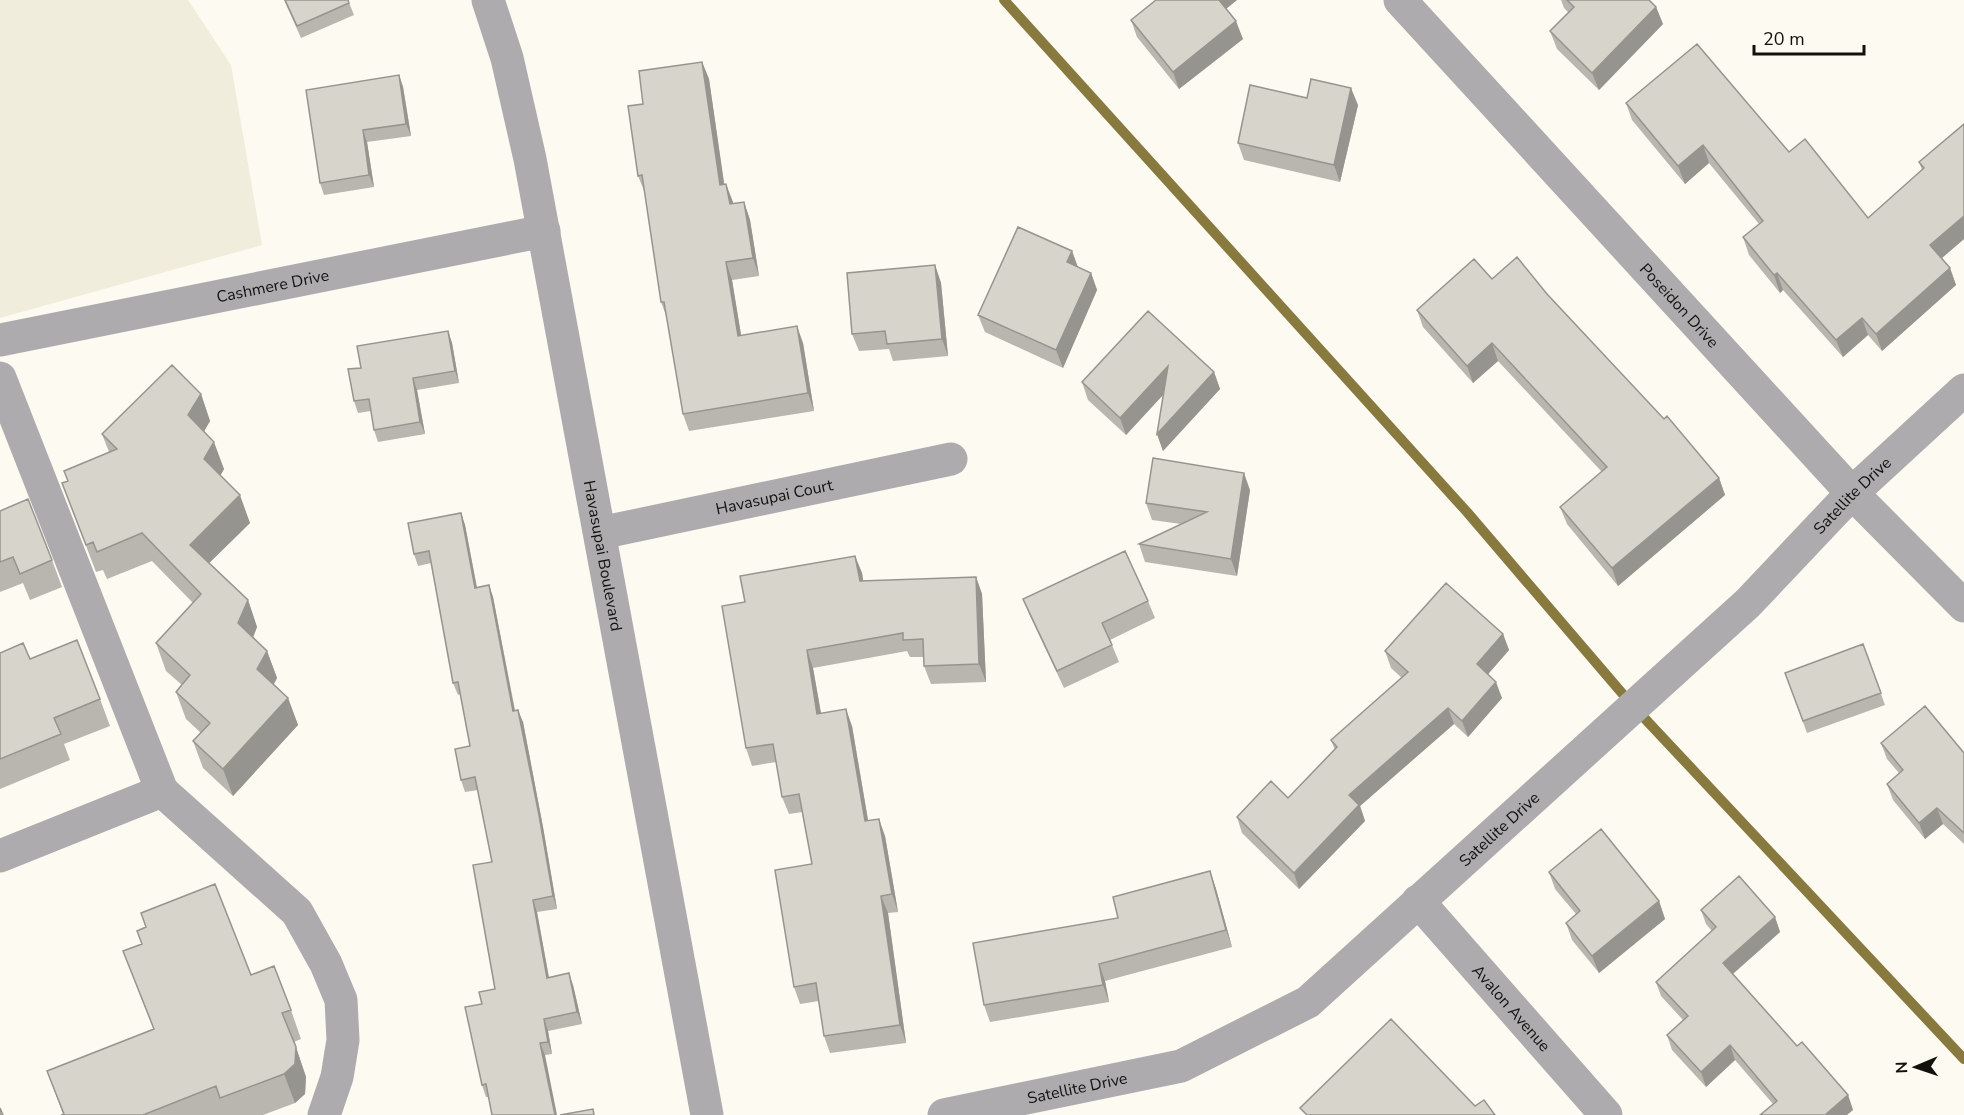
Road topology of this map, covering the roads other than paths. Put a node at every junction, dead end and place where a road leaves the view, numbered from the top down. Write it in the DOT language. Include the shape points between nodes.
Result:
graph roads {
  1 [pos="488,0"];
  2 [pos="1417,6"];
  3 [pos="544,231"];
  4 [pos="0,340"];
  5 [pos="0,378"];
  6 [pos="1964,390"];
  7 [pos="951,459"];
  8 [pos="1852,493"];
  9 [pos="600,533"];
  10 [pos="1964,606"];
  11 [pos="162,791"];
  12 [pos="0,856"];
  13 [pos="1418,901"];
  14 [pos="324,1115"];
  15 [pos="707,1115"];
  16 [pos="944,1115"];
  17 [pos="1606,1115"];
  1 -- 3 [label="street, Havasupai Boulevard" via="507,58"];
  2 -- 8 [label="street, Poseidon Drive"];
  3 -- 4 [label="street, Cashmere Drive"];
  3 -- 9 [label="street, Havasupai Boulevard"];
  5 -- 11 [label="street"];
  6 -- 8 [label="street, Satellite Drive"];
  7 -- 9 [label="street, Havasupai Court"];
  8 -- 10 [label="street, Poseidon Drive"];
  8 -- 13 [label="street, Satellite Drive" via="1748,603"];
  9 -- 15 [label="street, Havasupai Boulevard"];
  11 -- 12 [label="street"];
  11 -- 14 [label="street" via="297,912 318,945 340,1000 342,1022 337,1077"];
  13 -- 16 [label="street, Satellite Drive" via="1308,1002 1181,1066"];
  13 -- 17 [label="street, Avalon Avenue"];
}
